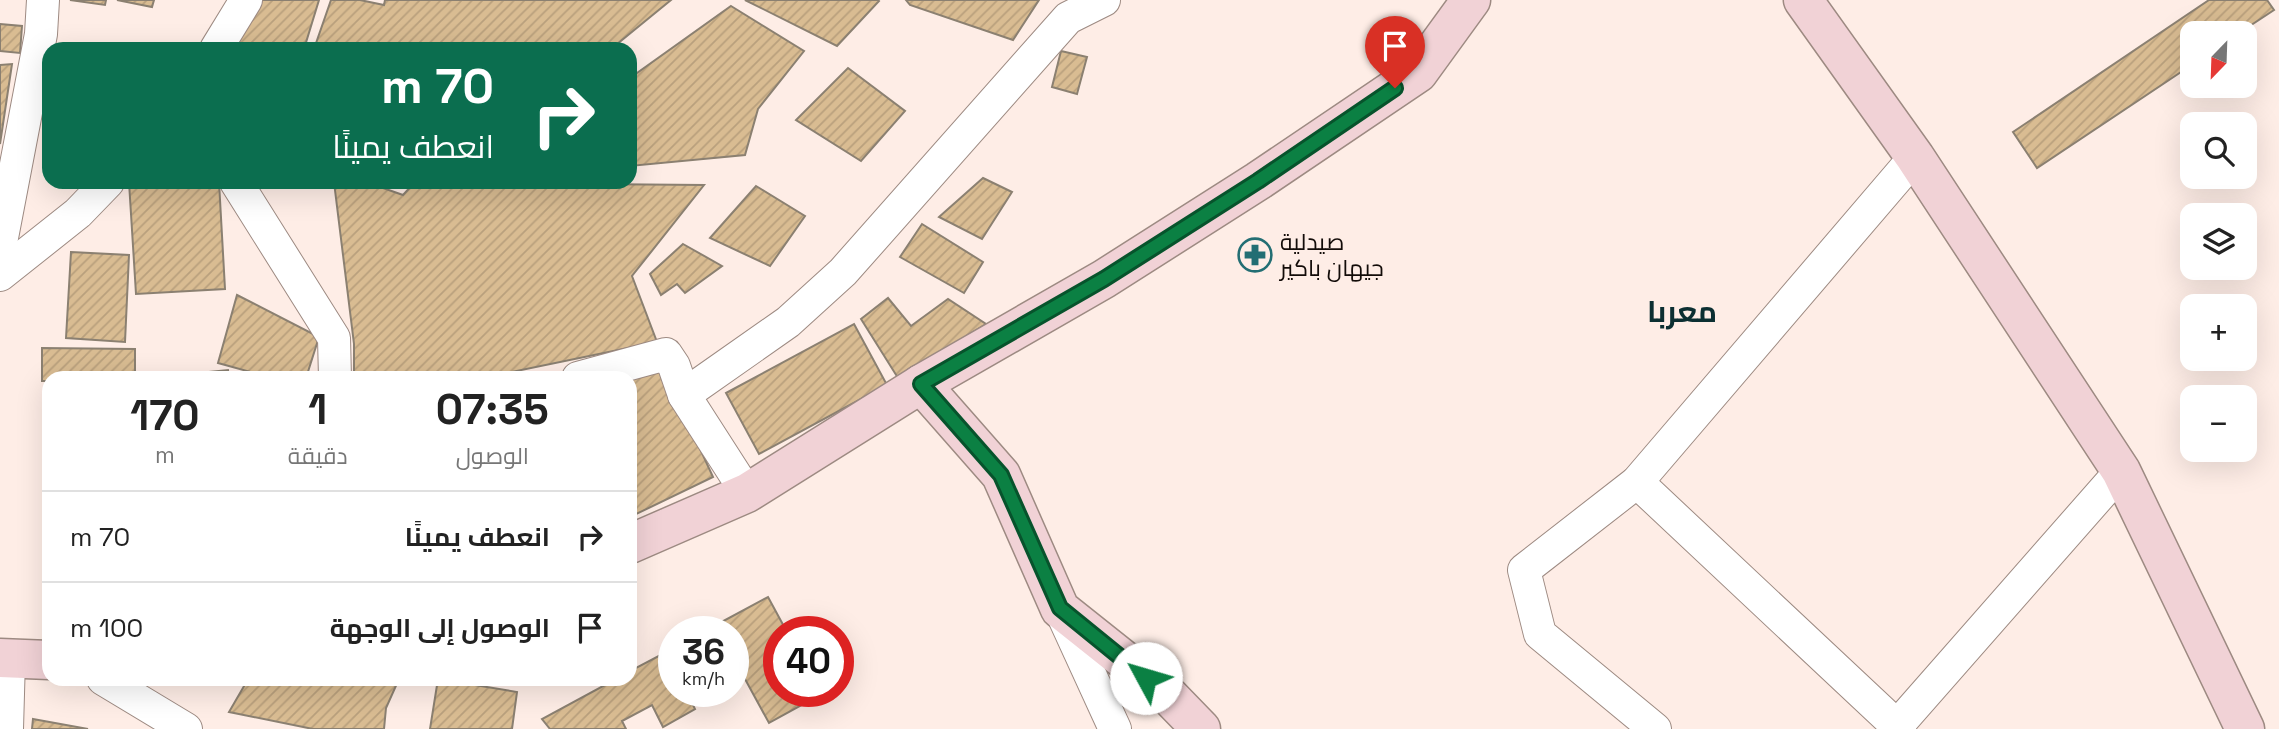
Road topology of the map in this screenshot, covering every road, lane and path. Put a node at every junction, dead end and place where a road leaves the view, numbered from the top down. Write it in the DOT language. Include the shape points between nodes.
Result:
graph roads {
  1 [pos="43,0"];
  2 [pos="246,0"];
  3 [pos="1104,0"];
  4 [pos="1471,0"];
  5 [pos="1803,0"];
  6 [pos="220,42"];
  7 [pos="1915,158"];
  8 [pos="101,189"];
  9 [pos="240,189"];
  10 [pos="0,248"];
  11 [pos="0,275"];
  12 [pos="335,371"];
  13 [pos="604,371"];
  14 [pos="921,384"];
  15 [pos="684,396"];
  16 [pos="2121,471"];
  17 [pos="1637,482"];
  18 [pos="747,493"];
  19 [pos="637,541"];
  20 [pos="1060,608"];
  21 [pos="5,659"];
  22 [pos="42,660"];
  23 [pos="115,686"];
  24 [pos="2236,725"];
  25 [pos="1898,727"];
  26 [pos="7,729"];
  27 [pos="186,729"];
  28 [pos="1115,729"];
  29 [pos="1201,729"];
  30 [pos="1655,729"];
  1 -- 10 [label="street" via="41,34"];
  2 -- 6 [label="street"];
  3 -- 15 [label="street" via="1068,18 843,272 788,323"];
  4 -- 14 [label="street" via="1418,73 1104,279"];
  5 -- 7 [label="street"];
  7 -- 16 [label="street"];
  7 -- 17 [label="street"];
  8 -- 11 [label="street"];
  9 -- 12 [label="street" via="334,338"];
  13 -- 15 [label="street" via="666,354"];
  14 -- 18 [label="street"];
  14 -- 20 [label="street" via="1001,475"];
  15 -- 18 [label="street"];
  16 -- 24 [label="street"];
  16 -- 25 [label="street"];
  17 -- 25 [label="street"];
  17 -- 30 [label="street" via="1524,570 1540,634"];
  18 -- 19 [label="street"];
  20 -- 28 [label="street"];
  20 -- 29 [label="street" via="1168,695"];
  21 -- 22 [label="street"];
  21 -- 26 [label="street"];
  23 -- 27 [label="street"];
}
